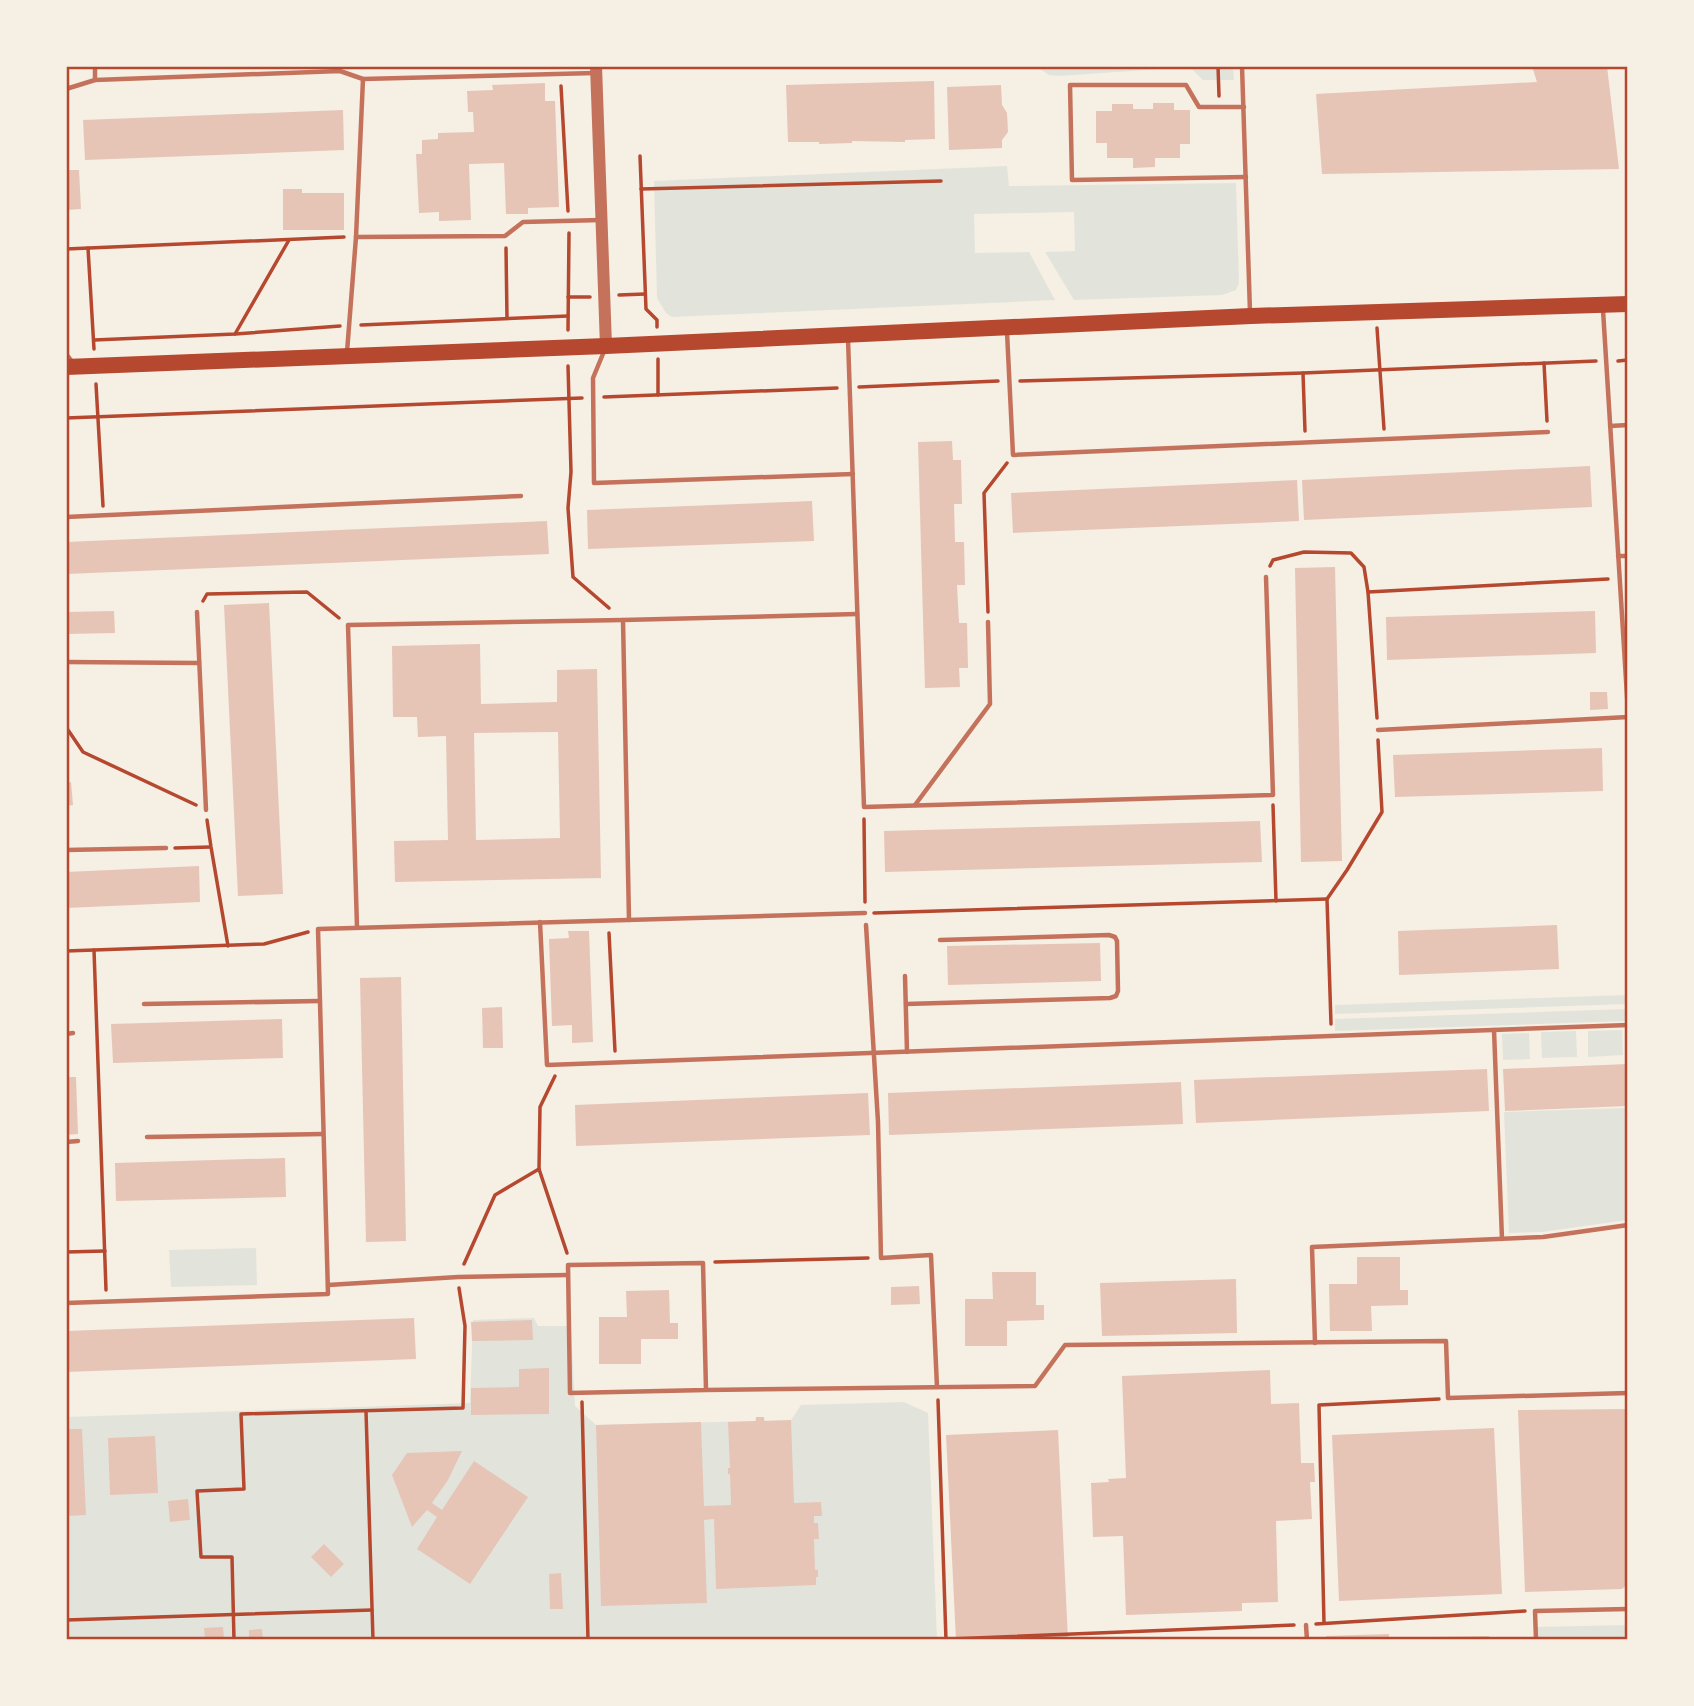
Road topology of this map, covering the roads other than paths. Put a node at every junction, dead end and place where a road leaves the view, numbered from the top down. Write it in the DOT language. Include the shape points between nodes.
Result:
graph roads {
  1 [pos="95,66"];
  2 [pos="471,66"];
  3 [pos="1242,66"];
  4 [pos="311,70"];
  5 [pos="596,70"];
  6 [pos="472,76"];
  7 [pos="363,79"];
  8 [pos="95,80"];
  9 [pos="66,89"];
  10 [pos="1244,107"];
  11 [pos="1246,177"];
  12 [pos="602,220"];
  13 [pos="356,237"];
  14 [pos="1628,304"];
  15 [pos="1603,305"];
  16 [pos="1251,316"];
  17 [pos="1007,328"];
  18 [pos="848,334"];
  19 [pos="606,346"];
  20 [pos="346,356"];
  21 [pos="70,362"];
  22 [pos="1628,425"];
  23 [pos="1610,426"];
  24 [pos="1548,432"];
  25 [pos="853,474"];
  26 [pos="522,496"];
  27 [pos="66,516"];
  28 [pos="1618,556"];
  29 [pos="1628,556"];
  30 [pos="1266,578"];
  31 [pos="1628,600"];
  32 [pos="1621,601"];
  33 [pos="197,612"];
  34 [pos="857,614"];
  35 [pos="623,620"];
  36 [pos="988,622"];
  37 [pos="66,662"];
  38 [pos="199,663"];
  39 [pos="1628,714"];
  40 [pos="1378,730"];
  41 [pos="914,806"];
  42 [pos="206,810"];
  43 [pos="166,848"];
  44 [pos="66,850"];
  45 [pos="865,913"];
  46 [pos="629,920"];
  47 [pos="540,922"];
  48 [pos="866,925"];
  49 [pos="357,927"];
  50 [pos="940,940"];
  51 [pos="905,976"];
  52 [pos="320,1001"];
  53 [pos="906,1003"];
  54 [pos="144,1004"];
  55 [pos="1628,1025"];
  56 [pos="1494,1030"];
  57 [pos="907,1052"];
  58 [pos="873,1053"];
  59 [pos="323,1134"];
  60 [pos="147,1138"];
  61 [pos="78,1141"];
  62 [pos="66,1142"];
  63 [pos="1628,1225"];
  64 [pos="1502,1239"];
  65 [pos="568,1275"];
  66 [pos="328,1285"];
  67 [pos="66,1303"];
  68 [pos="1315,1343"];
  69 [pos="937,1387"];
  70 [pos="706,1390"];
  71 [pos="1628,1393"];
  72 [pos="1628,1609"];
  73 [pos="1306,1625"];
  74 [pos="1307,1640"];
  75 [pos="1536,1640"];
  1 -- 8 [label="lane"];
  2 -- 6 [label="lane"];
  3 -- 10 [label="lane"];
  4 -- 7 [label="lane" via="341,71"];
  4 -- 8 [label="lane"];
  5 -- 6 [label="lane"];
  5 -- 12 [label="street"];
  6 -- 7 [label="lane"];
  7 -- 13 [label="lane"];
  8 -- 9 [label="lane"];
  10 -- 11 [label="lane"];
  10 -- 11 [label="lane" via="1199,107 1186,85 1070,85 1072,180"];
  11 -- 16 [label="lane"];
  12 -- 13 [label="lane" via="523,222 505,236"];
  12 -- 19 [label="street"];
  13 -- 20 [label="lane"];
  14 -- 15 [label="main road"];
  15 -- 16 [label="main road"];
  15 -- 23 [label="lane"];
  16 -- 17 [label="main road"];
  17 -- 18 [label="main road"];
  17 -- 24 [label="lane" via="1013,456"];
  18 -- 19 [label="main road"];
  18 -- 25 [label="lane"];
  19 -- 20 [label="main road"];
  19 -- 25 [label="lane" via="593,378 594,483"];
  20 -- 21 [label="main road" via="95,366"];
  22 -- 23 [label="lane"];
  23 -- 28 [label="lane"];
  25 -- 34 [label="lane"];
  26 -- 27 [label="lane"];
  28 -- 29 [label="lane"];
  28 -- 32 [label="lane"];
  30 -- 41 [label="lane" via="1273,795"];
  31 -- 32 [label="lane"];
  32 -- 39 [label="lane"];
  33 -- 38 [label="lane"];
  34 -- 35 [label="lane"];
  34 -- 41 [label="lane" via="863,807"];
  35 -- 46 [label="lane"];
  35 -- 49 [label="lane" via="348,625"];
  36 -- 41 [label="lane" via="990,704"];
  37 -- 38 [label="lane"];
  38 -- 42 [label="lane"];
  39 -- 40 [label="lane"];
  43 -- 44 [label="lane"];
  45 -- 46 [label="lane"];
  46 -- 47 [label="lane"];
  47 -- 49 [label="lane"];
  47 -- 58 [label="lane" via="547,1065"];
  48 -- 58 [label="lane"];
  49 -- 52 [label="lane" via="318,929"];
  50 -- 53 [label="lane" via="1109,935 1116,941 1118,991 1110,998"];
  51 -- 53 [label="lane"];
  52 -- 54 [label="lane"];
  52 -- 59 [label="lane"];
  53 -- 57 [label="lane"];
  55 -- 56 [label="lane"];
  56 -- 57 [label="lane"];
  56 -- 64 [label="lane"];
  57 -- 58 [label="lane"];
  58 -- 69 [label="lane" via="881,1258 931,1255"];
  59 -- 60 [label="lane"];
  59 -- 66 [label="lane"];
  61 -- 62 [label="lane"];
  63 -- 64 [label="lane"];
  64 -- 68 [label="lane" via="1312,1247"];
  65 -- 66 [label="lane"];
  65 -- 70 [label="lane" via="570,1393"];
  65 -- 70 [label="lane" via="568,1265 703,1263"];
  66 -- 67 [label="lane" via="328,1294"];
  68 -- 69 [label="lane" via="1065,1345 1035,1386"];
  68 -- 71 [label="lane" via="1446,1341 1448,1398"];
  69 -- 70 [label="lane"];
  72 -- 75 [label="lane" via="1535,1611"];
  73 -- 74 [label="lane"];
}
